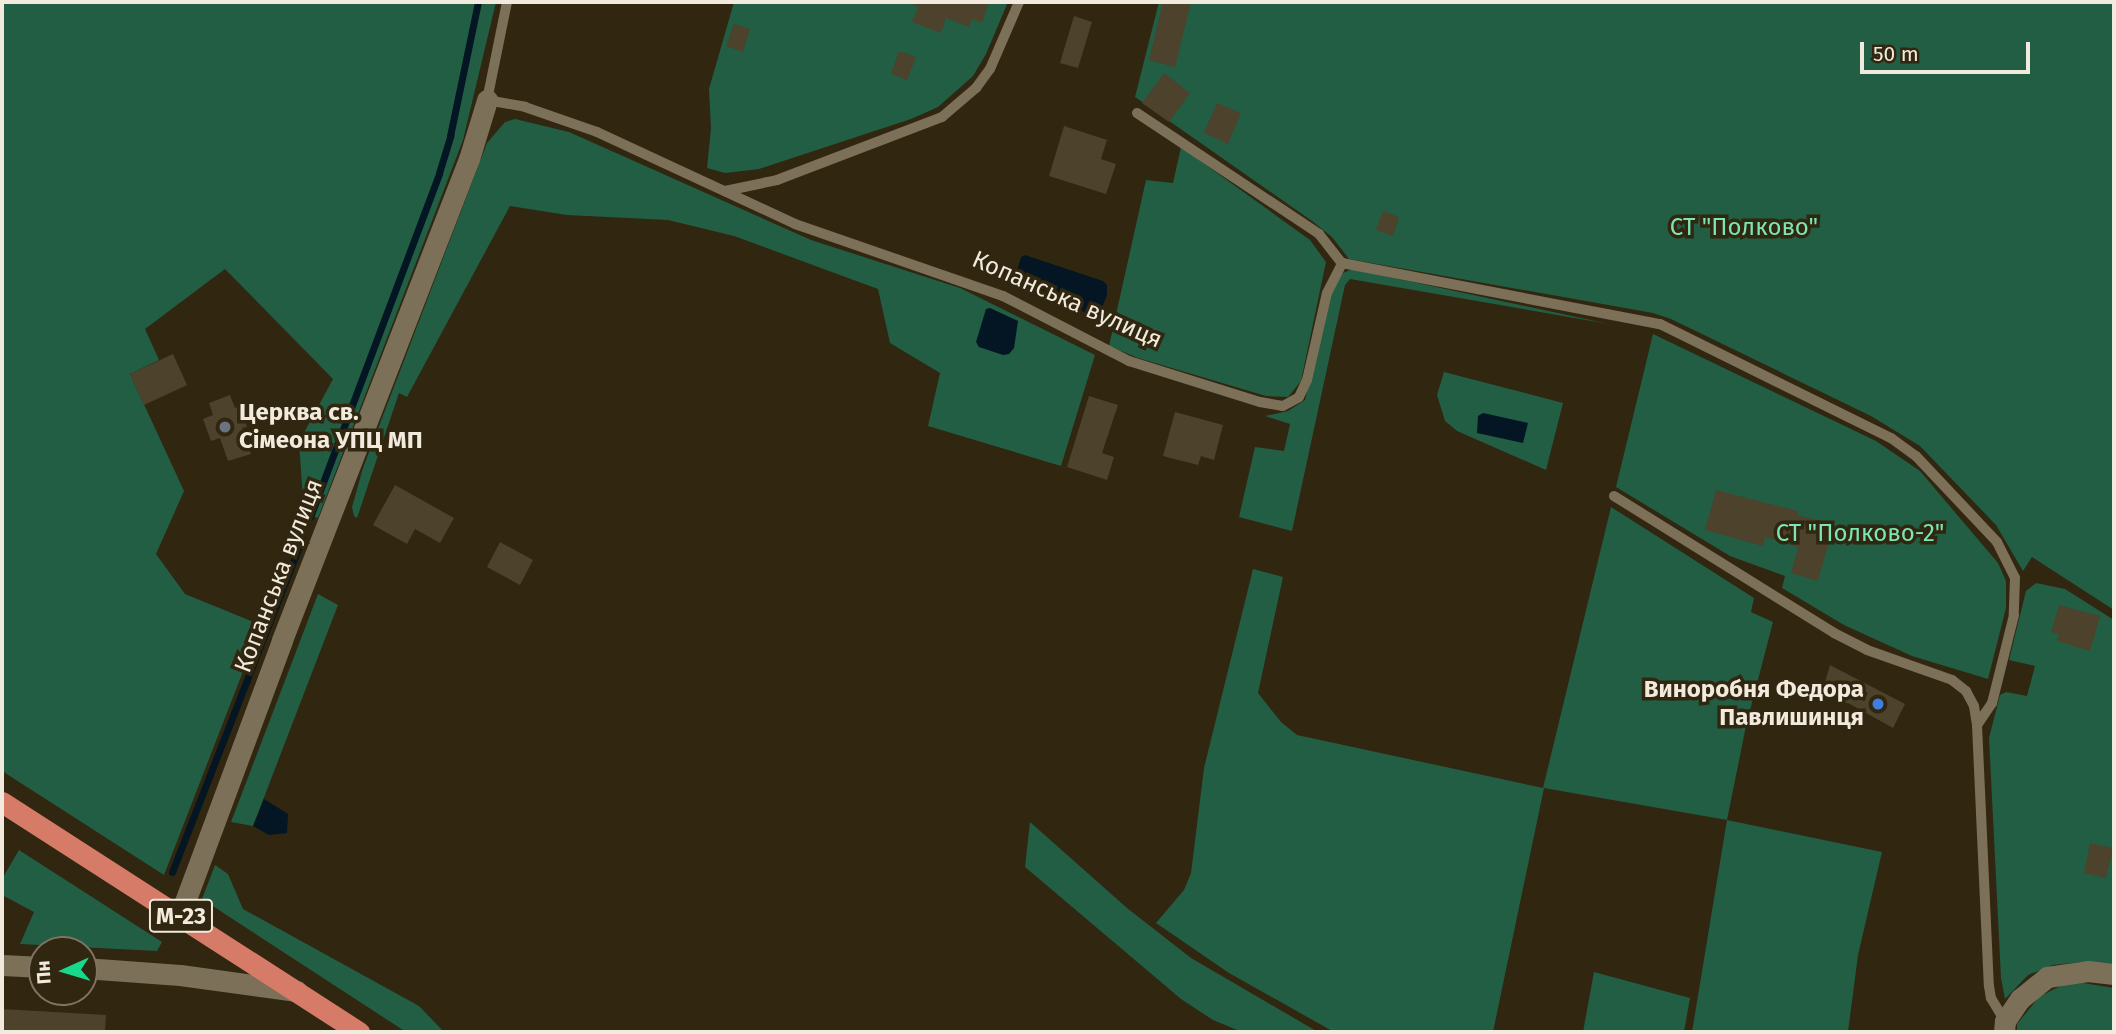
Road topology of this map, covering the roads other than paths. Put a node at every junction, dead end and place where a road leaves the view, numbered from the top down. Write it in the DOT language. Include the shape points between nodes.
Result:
graph roads {
  1 [pos="506,2"];
  2 [pos="1018,2"];
  3 [pos="487,100"];
  4 [pos="1137,113"];
  5 [pos="722,191"];
  6 [pos="1342,263"];
  7 [pos="1614,496"];
  8 [pos="1977,725"];
  9 [pos="2,802"];
  10 [pos="180,915"];
  11 [pos="2,965"];
  12 [pos="28,966"];
  13 [pos="98,969"];
  14 [pos="2114,974"];
  15 [pos="299,991"];
  16 [pos="2005,1027"];
  17 [pos="359,1032"];
  1 -- 3 [label="lane, Копанська вулиця"];
  2 -- 5 [label="lane" via="990,69 976,88 942,117 777,180"];
  3 -- 5 [label="lane, Копанська вулиця" via="525,107 597,132"];
  3 -- 10 [label="street, Копанська вулиця" via="469,159"];
  4 -- 6 [label="lane" via="1319,233"];
  5 -- 6 [label="lane, Копанська вулиця" via="803,227 985,288 1129,361 1272,405 1283,406 1300,397 1327,293"];
  6 -- 8 [label="lane" via="1660,324 1891,438 1916,456 1997,542 2015,578 2017,600 1992,703"];
  7 -- 8 [label="lane" via="1834,633 1867,650 1952,680 1966,691"];
  8 -- 16 [label="lane" via="1988,972 1992,998"];
  9 -- 10 [label="highway, М-23"];
  10 -- 15 [label="highway, М-23"];
  11 -- 12 [label="street"];
  13 -- 15 [label="street"];
  14 -- 16 [label="street" via="2088,971 2047,977 2020,999"];
  15 -- 17 [label="highway, М-23"];
}
